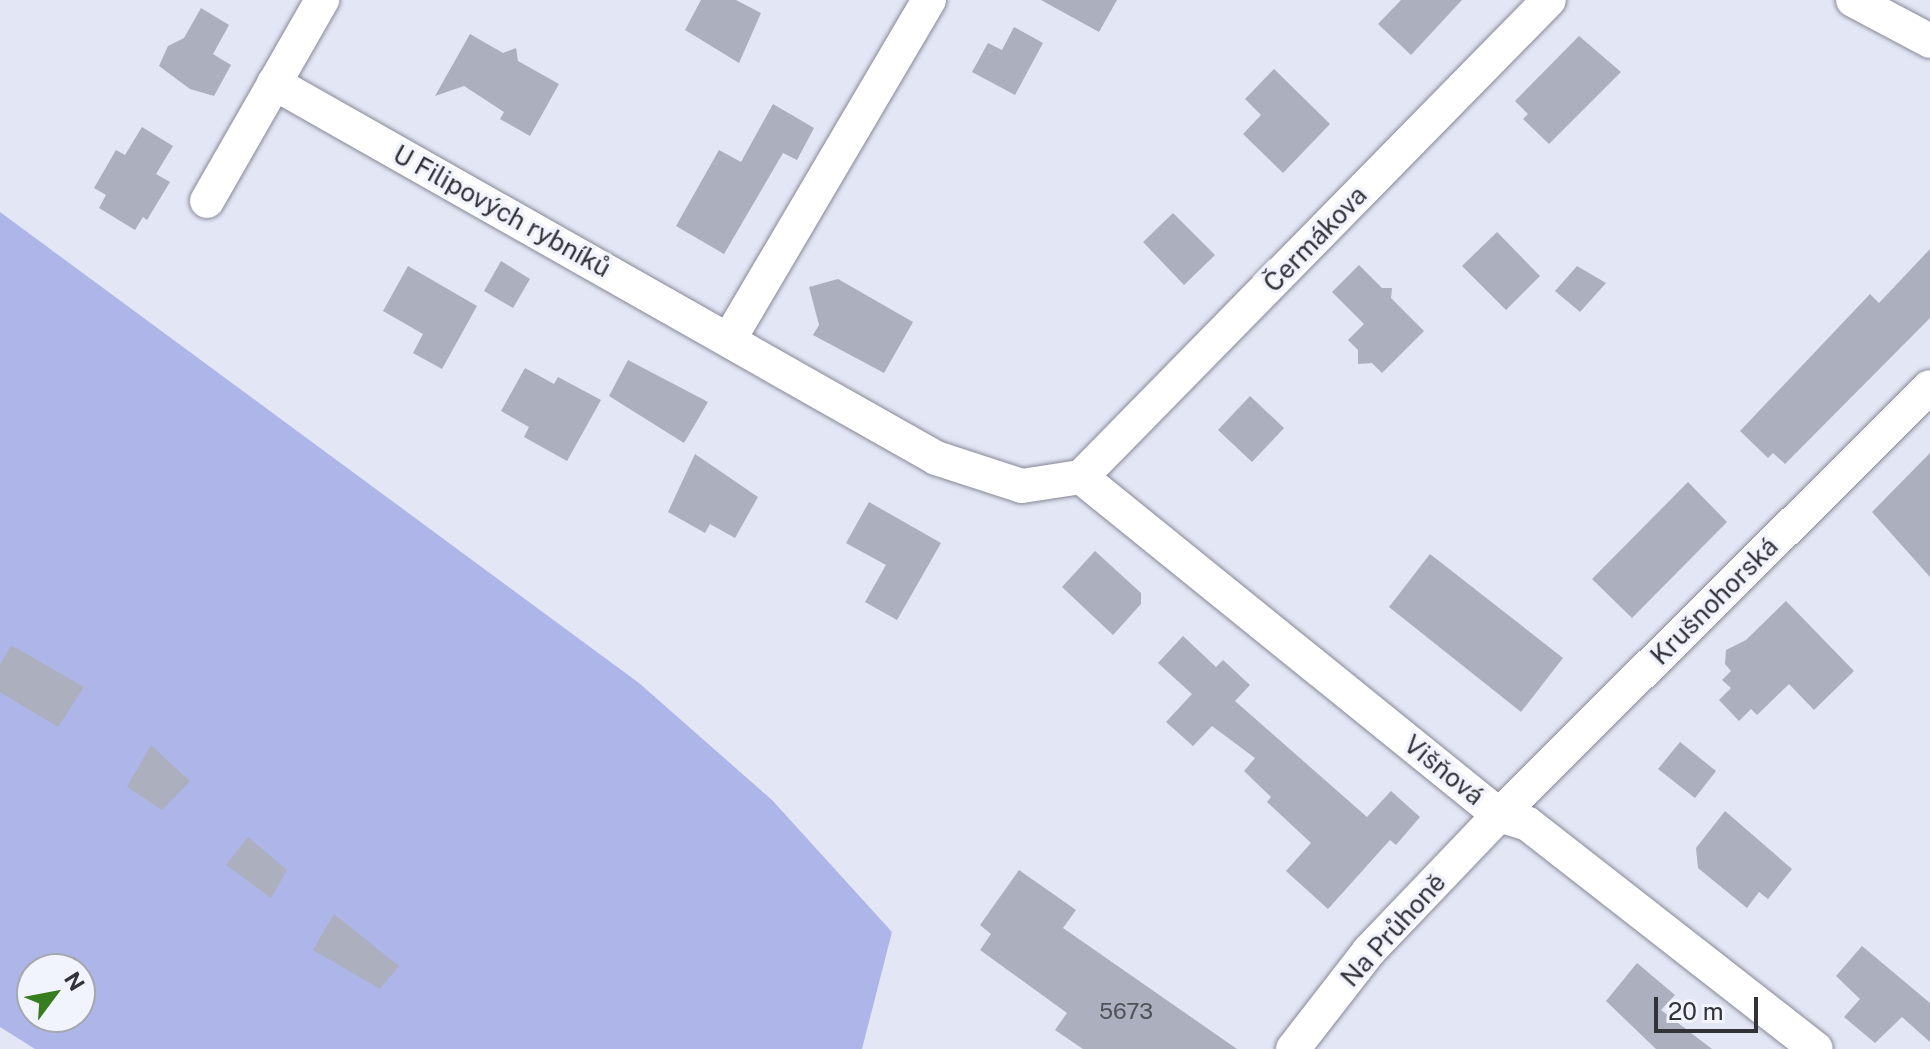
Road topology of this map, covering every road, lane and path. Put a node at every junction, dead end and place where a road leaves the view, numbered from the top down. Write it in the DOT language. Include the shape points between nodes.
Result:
graph roads {
  1 [pos="322,0"];
  2 [pos="929,0"];
  3 [pos="1549,0"];
  4 [pos="1853,0"];
  5 [pos="1930,41"];
  6 [pos="274,83"];
  7 [pos="207,201"];
  8 [pos="730,338"];
  9 [pos="1930,387"];
  10 [pos="1081,477"];
  11 [pos="1499,815"];
  12 [pos="1293,1049"];
  13 [pos="1816,1049"];
  1 -- 6 [label="street"];
  2 -- 8 [label="street"];
  3 -- 10 [label="street, Čermákova"];
  4 -- 5 [label="street"];
  6 -- 7 [label="street"];
  6 -- 8 [label="street, U Filipových rybníků"];
  8 -- 10 [label="street, U Filipových rybníků" via="936,458 1022,486"];
  9 -- 11 [label="street, Krušnohorská"];
  10 -- 11 [label="street, Višňová"];
  11 -- 12 [label="street, Na Průhoně" via="1369,951"];
  11 -- 13 [label="street, Višňová" via="1528,824"];
}
